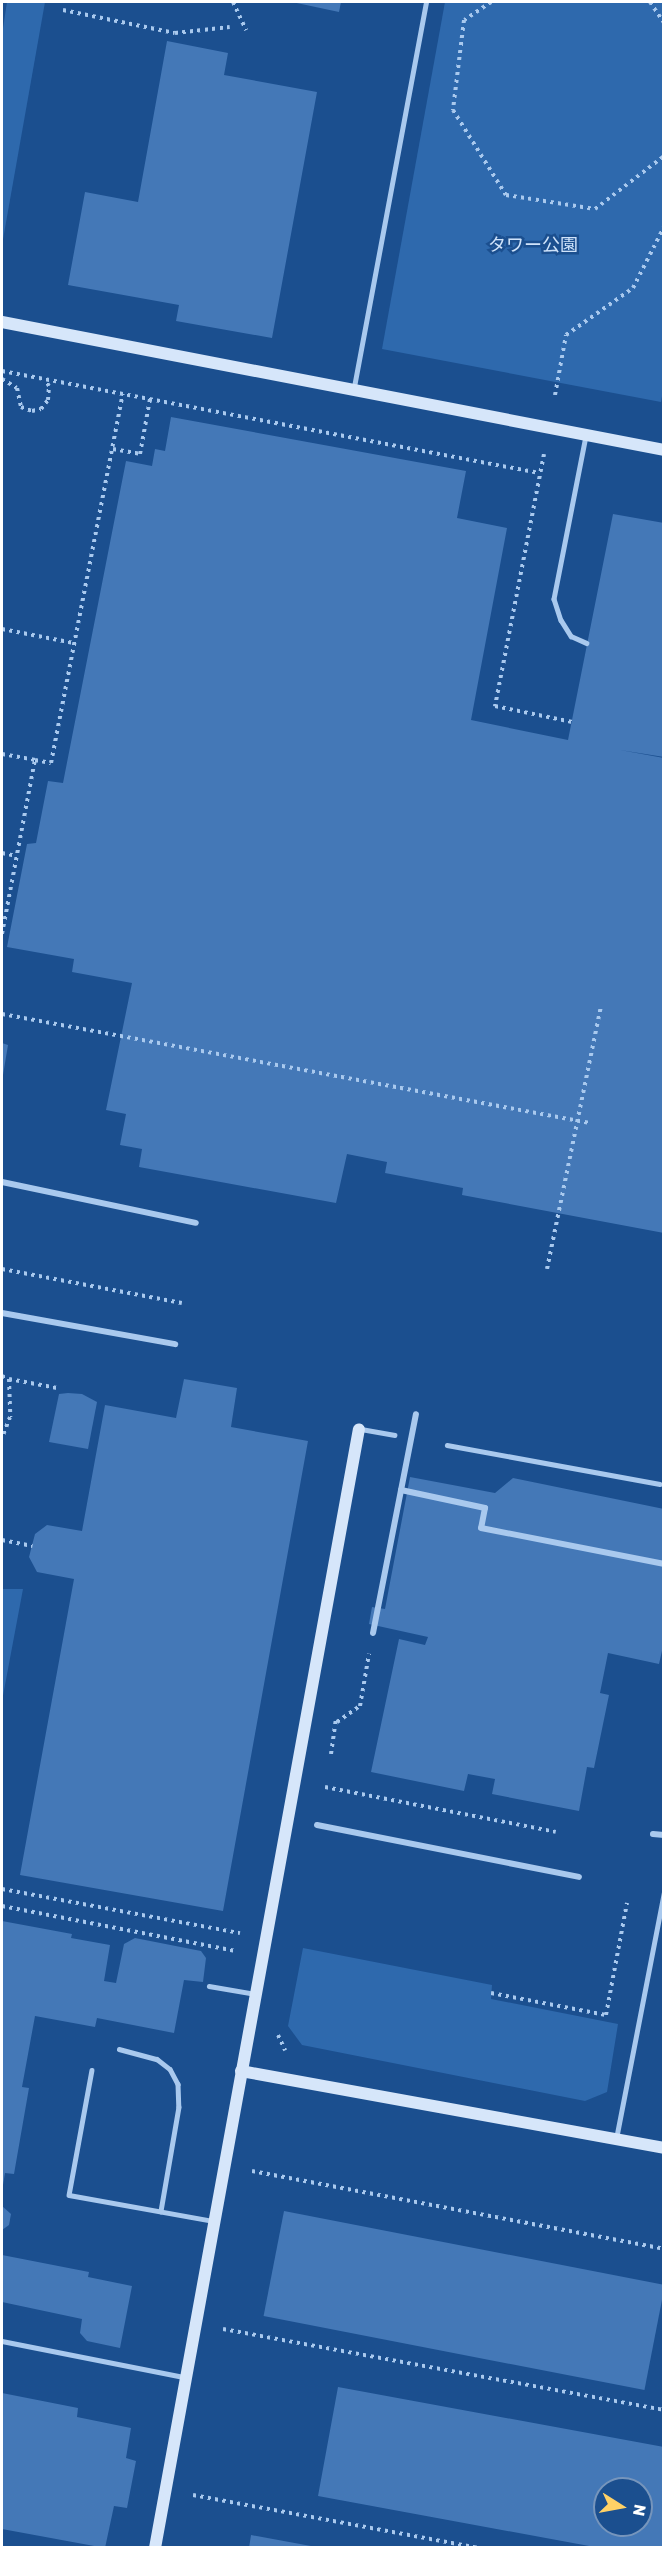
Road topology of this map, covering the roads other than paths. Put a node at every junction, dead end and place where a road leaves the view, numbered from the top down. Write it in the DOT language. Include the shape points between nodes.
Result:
graph roads {
  1 [pos="426,2"];
  2 [pos="2,322"];
  3 [pos="354,390"];
  4 [pos="586,435"];
  5 [pos="663,450"];
  6 [pos="587,643"];
  7 [pos="2,1182"];
  8 [pos="196,1223"];
  9 [pos="2,1313"];
  10 [pos="175,1344"];
  11 [pos="416,1414"];
  12 [pos="359,1429"];
  13 [pos="393,1435"];
  14 [pos="447,1445"];
  15 [pos="659,1484"];
  16 [pos="401,1490"];
  17 [pos="663,1564"];
  18 [pos="373,1633"];
  19 [pos="317,1826"];
  20 [pos="653,1833"];
  21 [pos="663,1835"];
  22 [pos="579,1878"];
  23 [pos="663,1892"];
  24 [pos="209,1986"];
  25 [pos="256,1994"];
  26 [pos="119,2049"];
  27 [pos="92,2070"];
  28 [pos="241,2071"];
  29 [pos="616,2139"];
  30 [pos="663,2148"];
  31 [pos="161,2211"];
  32 [pos="214,2221"];
  33 [pos="2,2341"];
  34 [pos="187,2378"];
  35 [pos="155,2547"];
  1 -- 3 [label="lane"];
  2 -- 3 [label="street"];
  3 -- 4 [label="street"];
  4 -- 5 [label="street"];
  4 -- 6 [label="lane" via="554,599 571,636"];
  7 -- 8 [label="street"];
  9 -- 10 [label="street"];
  11 -- 16 [label="street"];
  12 -- 13 [label="lane"];
  12 -- 25 [label="street"];
  14 -- 15 [label="lane"];
  16 -- 17 [label="street" via="485,1508 481,1528"];
  16 -- 18 [label="street"];
  19 -- 22 [label="street"];
  20 -- 21 [label="street"];
  23 -- 29 [label="lane"];
  24 -- 25 [label="lane"];
  25 -- 28 [label="street"];
  26 -- 31 [label="lane" via="157,2059 170,2069 178,2084 179,2107"];
  27 -- 31 [label="lane" via="69,2195"];
  28 -- 29 [label="street"];
  28 -- 32 [label="street"];
  29 -- 30 [label="street"];
  31 -- 32 [label="lane"];
  32 -- 34 [label="street"];
  33 -- 34 [label="lane"];
  34 -- 35 [label="street"];
}
